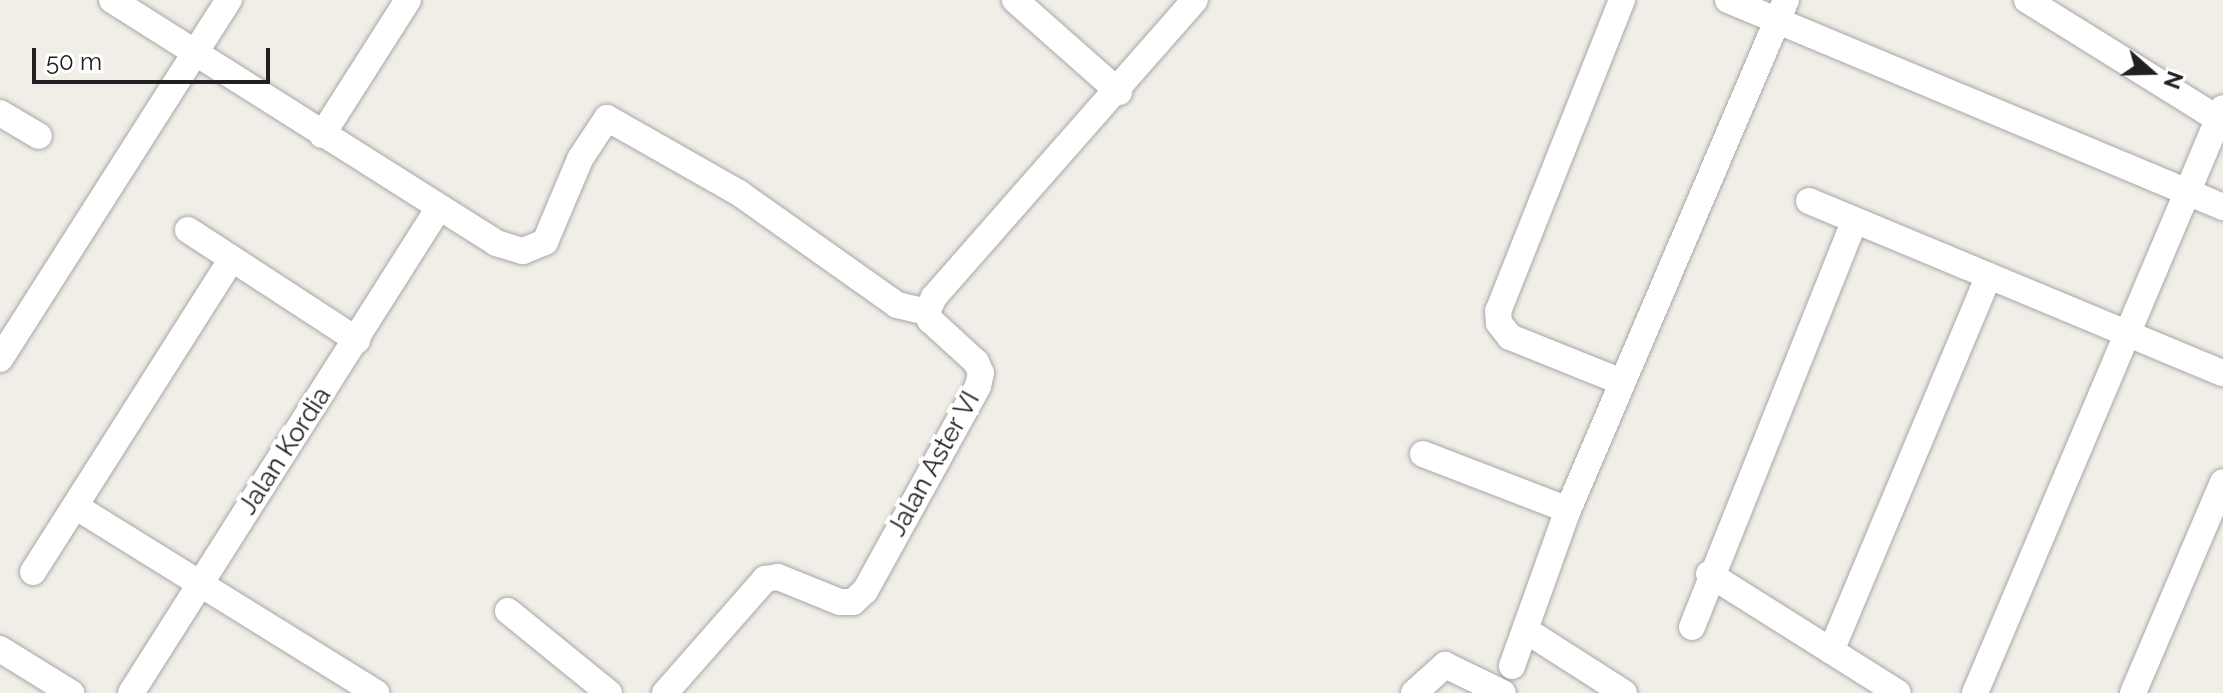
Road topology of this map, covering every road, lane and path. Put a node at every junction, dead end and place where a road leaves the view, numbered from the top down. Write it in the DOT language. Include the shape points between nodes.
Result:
graph roads {
  1 [pos="112,0"];
  2 [pos="229,0"];
  3 [pos="408,0"];
  4 [pos="1015,0"];
  5 [pos="1195,0"];
  6 [pos="1622,0"];
  7 [pos="1728,0"];
  8 [pos="2027,0"];
  9 [pos="1782,10"];
  10 [pos="196,51"];
  11 [pos="1119,92"];
  12 [pos="0,113"];
  13 [pos="2221,114"];
  14 [pos="322,135"];
  15 [pos="39,136"];
  16 [pos="2187,192"];
  17 [pos="1809,201"];
  18 [pos="2223,207"];
  19 [pos="438,209"];
  20 [pos="1855,220"];
  21 [pos="188,230"];
  22 [pos="232,259"];
  23 [pos="1989,276"];
  24 [pos="927,312"];
  25 [pos="2127,333"];
  26 [pos="357,340"];
  27 [pos="0,359"];
  28 [pos="2223,373"];
  29 [pos="1622,382"];
  30 [pos="1423,454"];
  31 [pos="2223,482"];
  32 [pos="78,508"];
  33 [pos="1568,510"];
  34 [pos="33,572"];
  35 [pos="1709,574"];
  36 [pos="200,580"];
  37 [pos="508,611"];
  38 [pos="1692,627"];
  39 [pos="1527,631"];
  40 [pos="0,649"];
  41 [pos="1831,651"];
  42 [pos="1512,666"];
  43 [pos="71,693"];
  44 [pos="131,693"];
  45 [pos="376,693"];
  46 [pos="609,693"];
  47 [pos="665,693"];
  48 [pos="1414,693"];
  49 [pos="1503,693"];
  50 [pos="1624,693"];
  51 [pos="1898,693"];
  52 [pos="1975,693"];
  53 [pos="2133,693"];
  1 -- 10 [label="street"];
  2 -- 10 [label="street"];
  3 -- 14 [label="street"];
  4 -- 11 [label="street"];
  5 -- 11 [label="street"];
  6 -- 29 [label="street" via="1498,311 1499,323 1510,337"];
  7 -- 9 [label="street"];
  8 -- 13 [label="street"];
  9 -- 16 [label="street"];
  9 -- 29 [label="street"];
  10 -- 14 [label="street"];
  10 -- 27 [label="street"];
  11 -- 24 [label="street" via="934,297"];
  12 -- 15 [label="street"];
  13 -- 16 [label="street"];
  14 -- 19 [label="street"];
  16 -- 18 [label="street"];
  16 -- 25 [label="street"];
  17 -- 20 [label="street"];
  19 -- 24 [label="street" via="496,243 536,249 557,218 580,159 607,118 739,193 897,305"];
  19 -- 26 [label="street, Jalan Kordia"];
  20 -- 23 [label="street"];
  20 -- 35 [label="street"];
  21 -- 22 [label="street"];
  22 -- 26 [label="street"];
  22 -- 32 [label="street"];
  23 -- 25 [label="street"];
  23 -- 41 [label="street"];
  24 -- 47 [label="street, Jalan Aster VI" via="981,373 865,591 853,602 840,602 778,577 765,579"];
  25 -- 28 [label="street"];
  25 -- 52 [label="street"];
  26 -- 36 [label="street, Jalan Kordia"];
  29 -- 33 [label="street"];
  30 -- 33 [label="street"];
  31 -- 53 [label="street"];
  32 -- 34 [label="street"];
  32 -- 36 [label="street"];
  33 -- 39 [label="street"];
  35 -- 38 [label="street"];
  35 -- 41 [label="street"];
  36 -- 44 [label="street, Jalan Kordia"];
  36 -- 45 [label="street"];
  37 -- 46 [label="street"];
  39 -- 42 [label="street"];
  39 -- 50 [label="street"];
  40 -- 43 [label="street"];
  41 -- 51 [label="street"];
  48 -- 49 [label="street" via="1445,665"];
}
